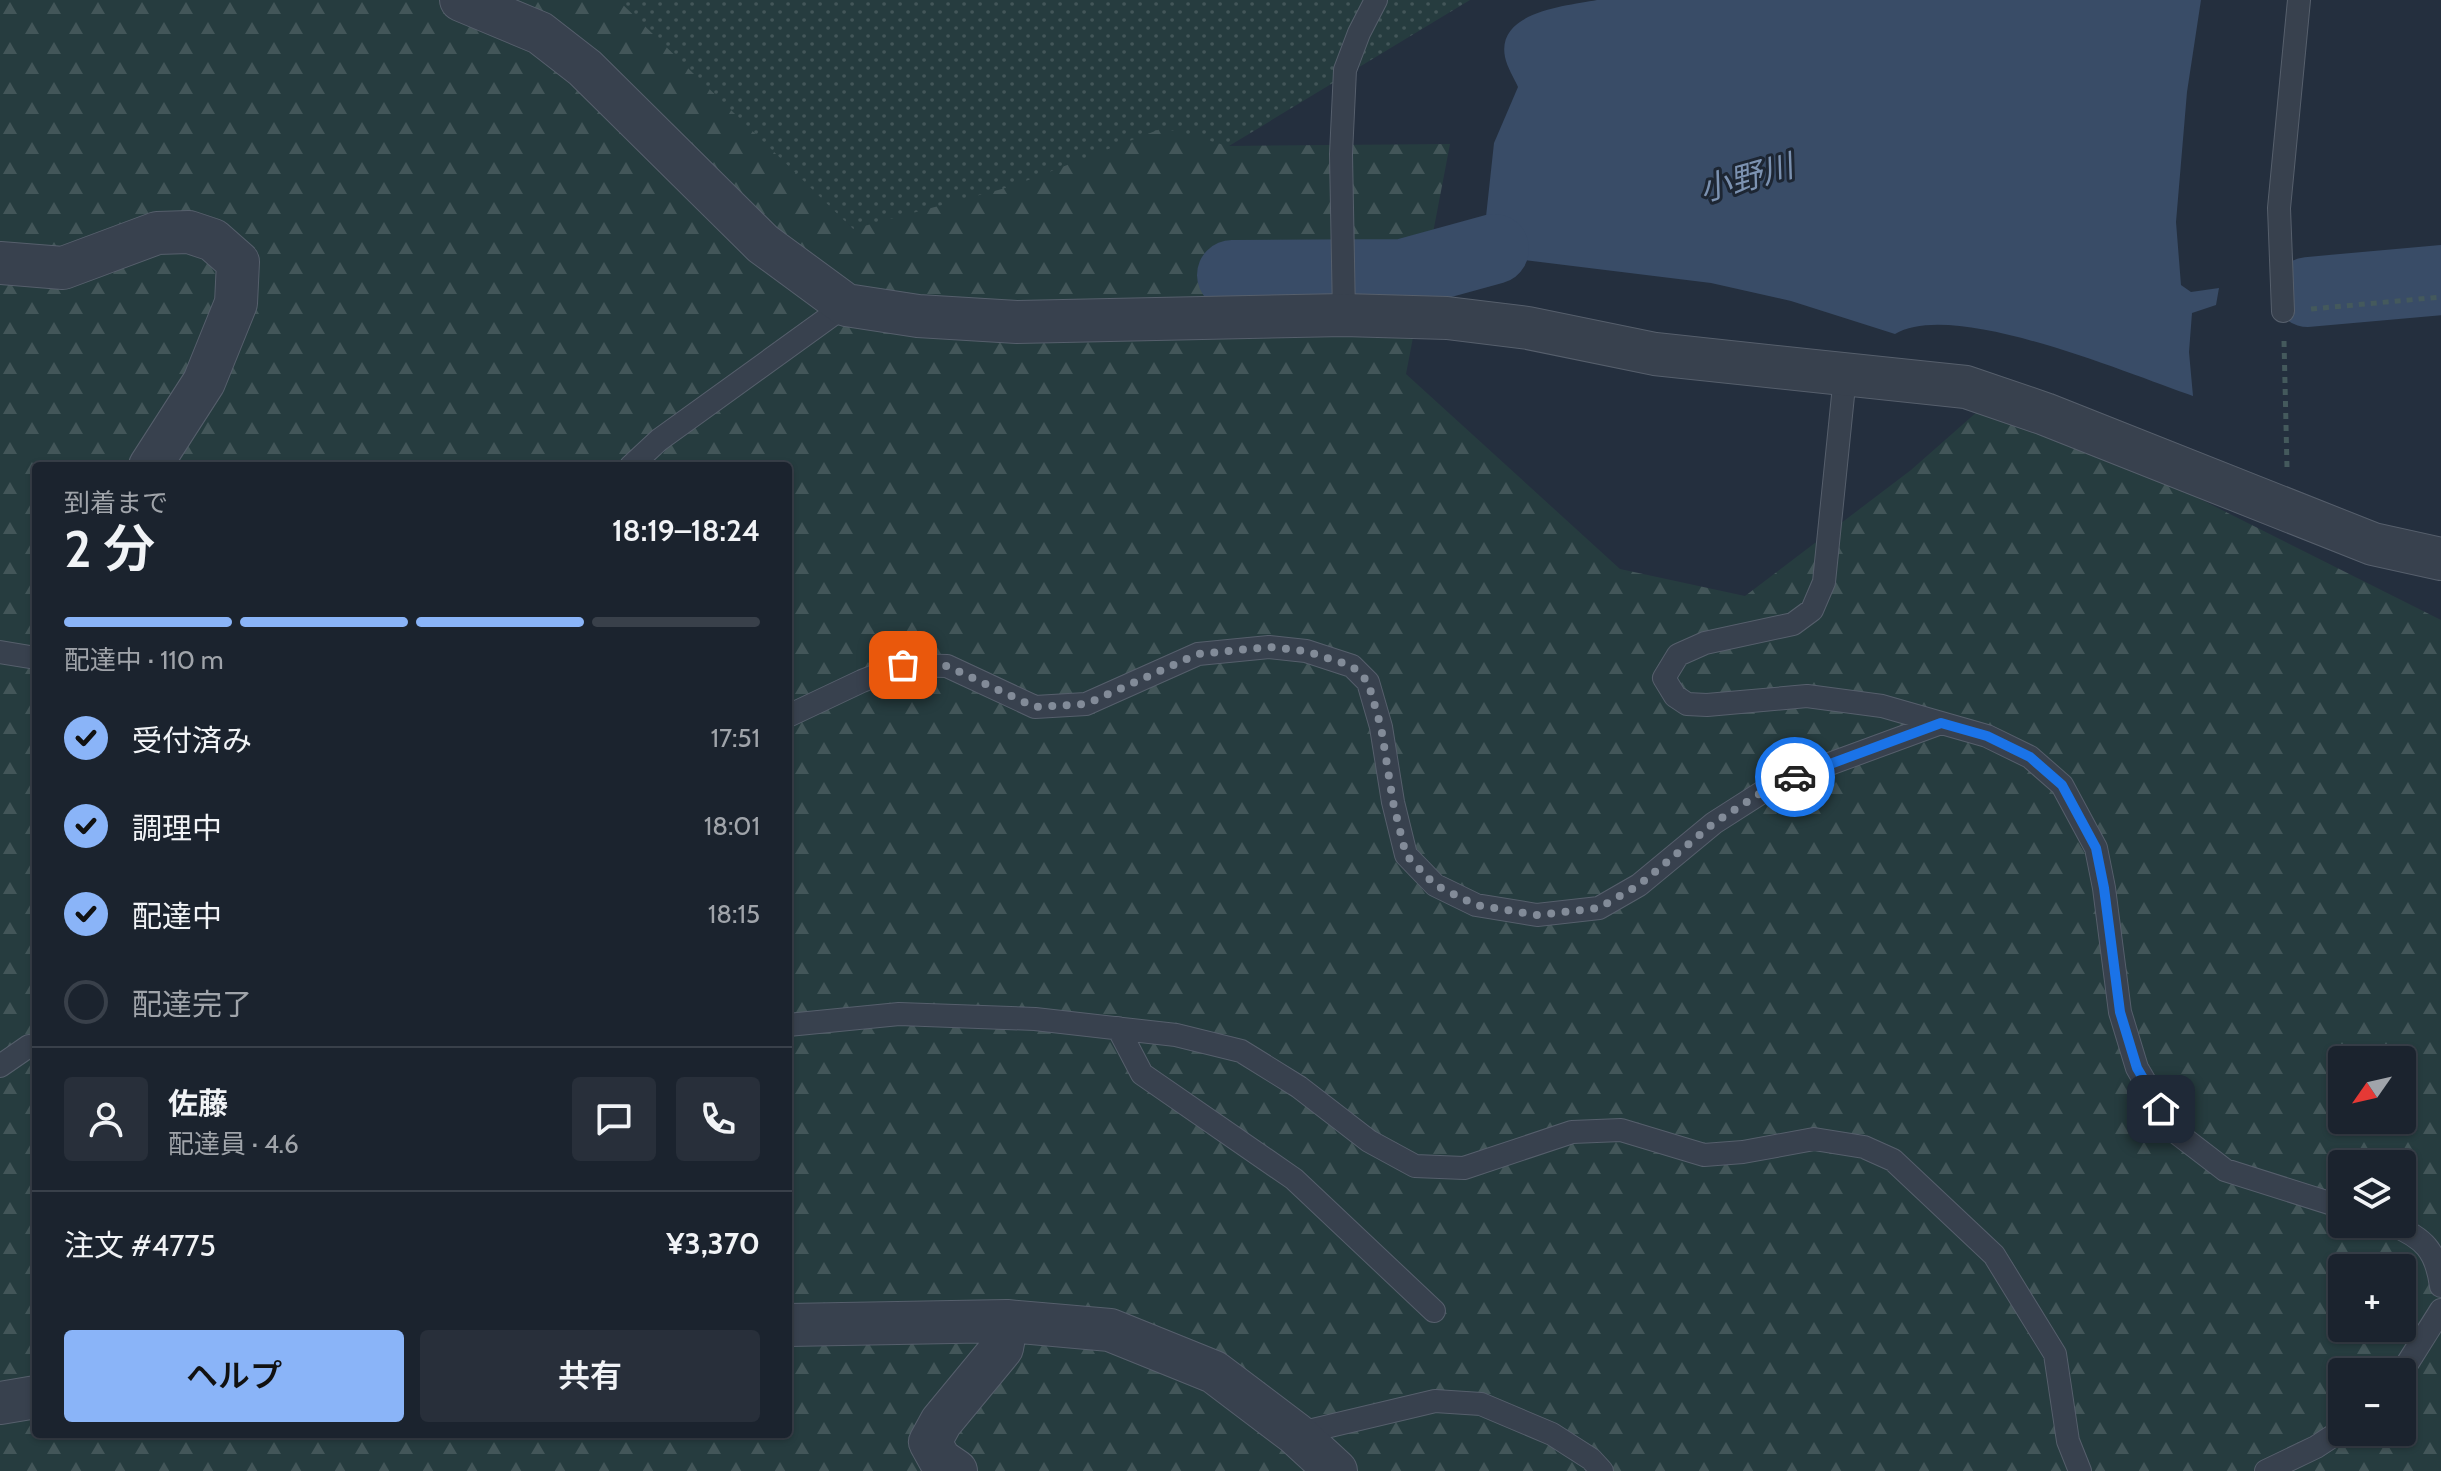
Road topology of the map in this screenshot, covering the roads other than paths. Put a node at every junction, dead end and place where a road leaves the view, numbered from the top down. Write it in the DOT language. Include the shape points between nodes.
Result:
graph roads {
  1 [pos="461,0"];
  2 [pos="1376,0"];
  3 [pos="2299,0"];
  4 [pos="0,263"];
  5 [pos="846,305"];
  6 [pos="2283,311"];
  7 [pos="1344,315"];
  8 [pos="1845,376"];
  9 [pos="153,462"];
  10 [pos="635,462"];
  11 [pos="2441,559"];
  12 [pos="0,652"];
  13 [pos="32,657"];
  14 [pos="792,714"];
  15 [pos="1941,723"];
  16 [pos="792,1025"];
  17 [pos="1118,1028"];
  18 [pos="32,1048"];
  19 [pos="0,1066"];
  20 [pos="2328,1203"];
  21 [pos="2416,1235"];
  22 [pos="2441,1286"];
  23 [pos="2441,1310"];
  24 [pos="1434,1311"];
  25 [pos="1007,1321"];
  26 [pos="792,1325"];
  27 [pos="2411,1358"];
  28 [pos="32,1398"];
  29 [pos="0,1403"];
  30 [pos="1296,1434"];
  31 [pos="2328,1439"];
  32 [pos="956,1471"];
  33 [pos="1336,1471"];
  34 [pos="1602,1471"];
  35 [pos="2080,1471"];
  36 [pos="2266,1471"];
  1 -- 5 [label="street" via="540,33 585,68 763,244"];
  2 -- 7 [label="lane" via="1345,70"];
  3 -- 6 [label="lane" via="2279,208"];
  4 -- 9 [label="street" via="63,268 157,233 189,232 213,240 238,262 236,303 204,382"];
  5 -- 7 [label="street" via="1017,322"];
  5 -- 10 [label="lane"];
  7 -- 8 [label="street" via="1460,319 1655,354"];
  8 -- 11 [label="street" via="1966,387 2373,544"];
  8 -- 15 [label="lane" via="1824,582 1812,610 1793,624 1691,649 1678,655 1664,678 1687,704 1807,696 1882,706"];
  12 -- 13 [label="lane"];
  14 -- 15 [label="lane" via="903,665 947,666 1035,707 1086,704 1198,654 1269,647 1306,651 1352,666 1368,682 1406,855 1435,885 1476,905 1537,915 1599,908 1639,885 1714,823 1775,784"];
  15 -- 20 [label="lane" via="1987,736 2030,757 2062,785 2082,818 2096,848 2104,888 2120,1012 2137,1068 2173,1130 2225,1170"];
  16 -- 17 [label="lane" via="899,1014"];
  17 -- 24 [label="lane" via="1142,1074 1294,1179"];
  17 -- 35 [label="lane" via="1241,1051 1369,1141 1415,1166 1464,1168 1572,1132 1621,1130 1704,1155 1814,1139 1864,1147 1893,1160 1994,1255 2055,1354 2068,1441"];
  18 -- 19 [label="lane"];
  21 -- 22 [label="lane" via="2438,1263"];
  23 -- 27 [label="lane"];
  25 -- 26 [label="street"];
  25 -- 30 [label="street" via="1110,1330 1214,1372"];
  25 -- 32 [label="street" via="1002,1348 930,1442 940,1460"];
  28 -- 29 [label="street"];
  30 -- 33 [label="street"];
  30 -- 34 [label="lane" via="1435,1401 1481,1404 1552,1434"];
  31 -- 36 [label="lane"];
}
